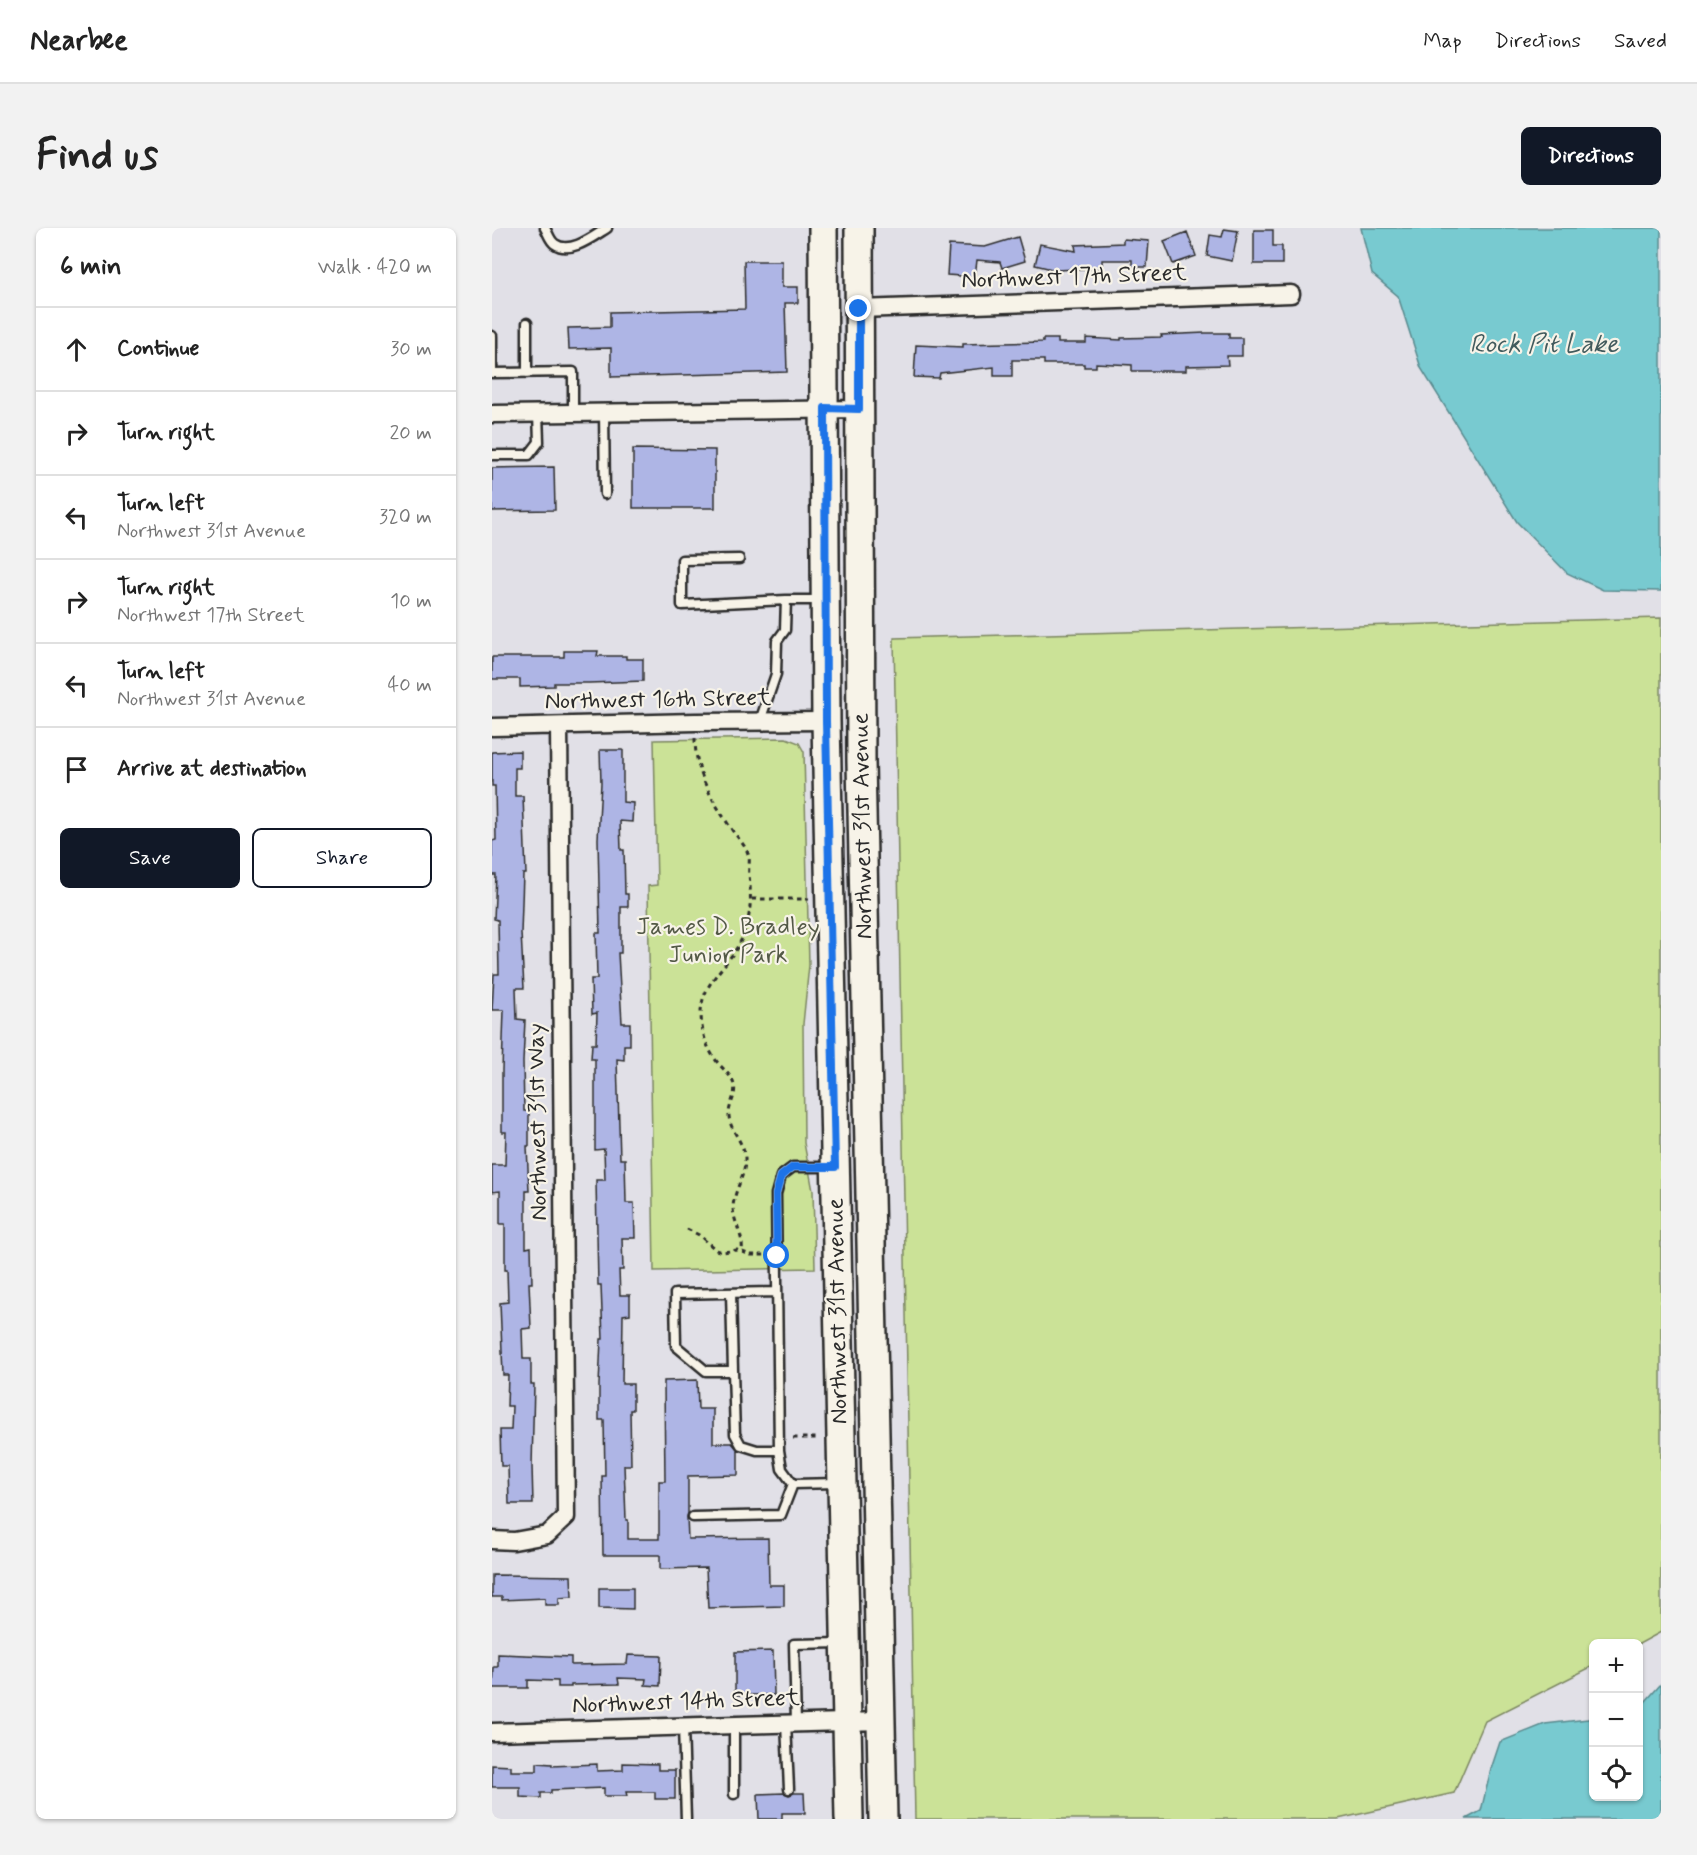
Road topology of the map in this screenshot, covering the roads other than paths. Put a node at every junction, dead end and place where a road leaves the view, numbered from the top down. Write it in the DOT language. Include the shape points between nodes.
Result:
graph roads {
  1 [pos="545,228"];
  2 [pos="607,228"];
  3 [pos="823,228"];
  4 [pos="859,228"];
  5 [pos="1291,294"];
  6 [pos="859,309"];
  7 [pos="527,323"];
  8 [pos="492,336"];
  9 [pos="527,373"];
  10 [pos="825,408"];
  11 [pos="859,409"];
  12 [pos="604,412"];
  13 [pos="538,413"];
  14 [pos="573,413"];
  15 [pos="492,414"];
  16 [pos="492,455"];
  17 [pos="605,494"];
  18 [pos="739,559"];
  19 [pos="786,600"];
  20 [pos="825,600"];
  21 [pos="760,721"];
  22 [pos="826,721"];
  23 [pos="558,726"];
  24 [pos="492,727"];
  25 [pos="861,762"];
  26 [pos="835,1167"];
  27 [pos="777,1292"];
  28 [pos="731,1293"];
  29 [pos="733,1371"];
  30 [pos="779,1450"];
  31 [pos="842,1483"];
  32 [pos="794,1484"];
  33 [pos="693,1517"];
  34 [pos="492,1540"];
  35 [pos="846,1643"];
  36 [pos="881,1721"];
  37 [pos="848,1722"];
  38 [pos="791,1723"];
  39 [pos="734,1725"];
  40 [pos="683,1726"];
  41 [pos="492,1732"];
  42 [pos="789,1789"];
  43 [pos="734,1794"];
  44 [pos="686,1819"];
  45 [pos="849,1819"];
  46 [pos="883,1819"];
  1 -- 2 [label="lane" via="557,246 569,247 582,244"];
  3 -- 10 [label="main road, Northwest 31st Avenue"];
  4 -- 6 [label="main road, Northwest 31st Avenue"];
  5 -- 6 [label="street, Northwest 17th Street"];
  6 -- 11 [label="main road, Northwest 31st Avenue"];
  7 -- 9 [label="lane"];
  8 -- 9 [label="lane" via="492,374"];
  9 -- 14 [label="lane" via="573,372"];
  10 -- 11 [label="street"];
  10 -- 12 [label="street"];
  10 -- 20 [label="main road, Northwest 31st Avenue"];
  11 -- 25 [label="main road, Northwest 31st Avenue"];
  12 -- 14 [label="street"];
  12 -- 17 [label="lane"];
  13 -- 14 [label="street"];
  13 -- 15 [label="street"];
  13 -- 16 [label="lane" via="539,442 529,455"];
  18 -- 19 [label="lane" via="682,560 682,605"];
  19 -- 20 [label="lane"];
  19 -- 21 [label="lane" via="785,630 777,641 776,674"];
  20 -- 22 [label="main road, Northwest 31st Avenue"];
  21 -- 22 [label="street, Northwest 16th Street"];
  21 -- 23 [label="street, Northwest 16th Street"];
  22 -- 25 [label="main road" via="853,740"];
  22 -- 26 [label="main road, Northwest 31st Avenue"];
  23 -- 24 [label="street, Northwest 16th Street"];
  23 -- 34 [label="street, Northwest 31st Way" via="566,1517 547,1535"];
  25 -- 36 [label="main road, Northwest 31st Avenue"];
  26 -- 27 [label="lane" via="793,1167 781,1176 776,1194"];
  26 -- 31 [label="main road, Northwest 31st Avenue"];
  27 -- 28 [label="lane"];
  27 -- 30 [label="lane"];
  28 -- 29 [label="lane"];
  28 -- 29 [label="lane" via="675,1294 675,1336 676,1346 706,1371"];
  29 -- 30 [label="lane" via="735,1434 741,1445"];
  30 -- 32 [label="lane" via="782,1469"];
  31 -- 32 [label="lane"];
  31 -- 35 [label="main road, Northwest 31st Avenue"];
  32 -- 33 [label="lane" via="781,1515"];
  35 -- 37 [label="main road, Northwest 31st Avenue"];
  35 -- 38 [label="lane" via="794,1644"];
  36 -- 37 [label="street, Northwest 14th Street"];
  36 -- 46 [label="main road, Northwest 31st Avenue"];
  37 -- 38 [label="street, Northwest 14th Street"];
  37 -- 45 [label="main road, Northwest 31st Avenue"];
  38 -- 39 [label="street, Northwest 14th Street"];
  38 -- 42 [label="lane"];
  39 -- 40 [label="street, Northwest 14th Street"];
  39 -- 43 [label="lane"];
  40 -- 41 [label="street, Northwest 14th Street"];
  40 -- 44 [label="lane"];
}
